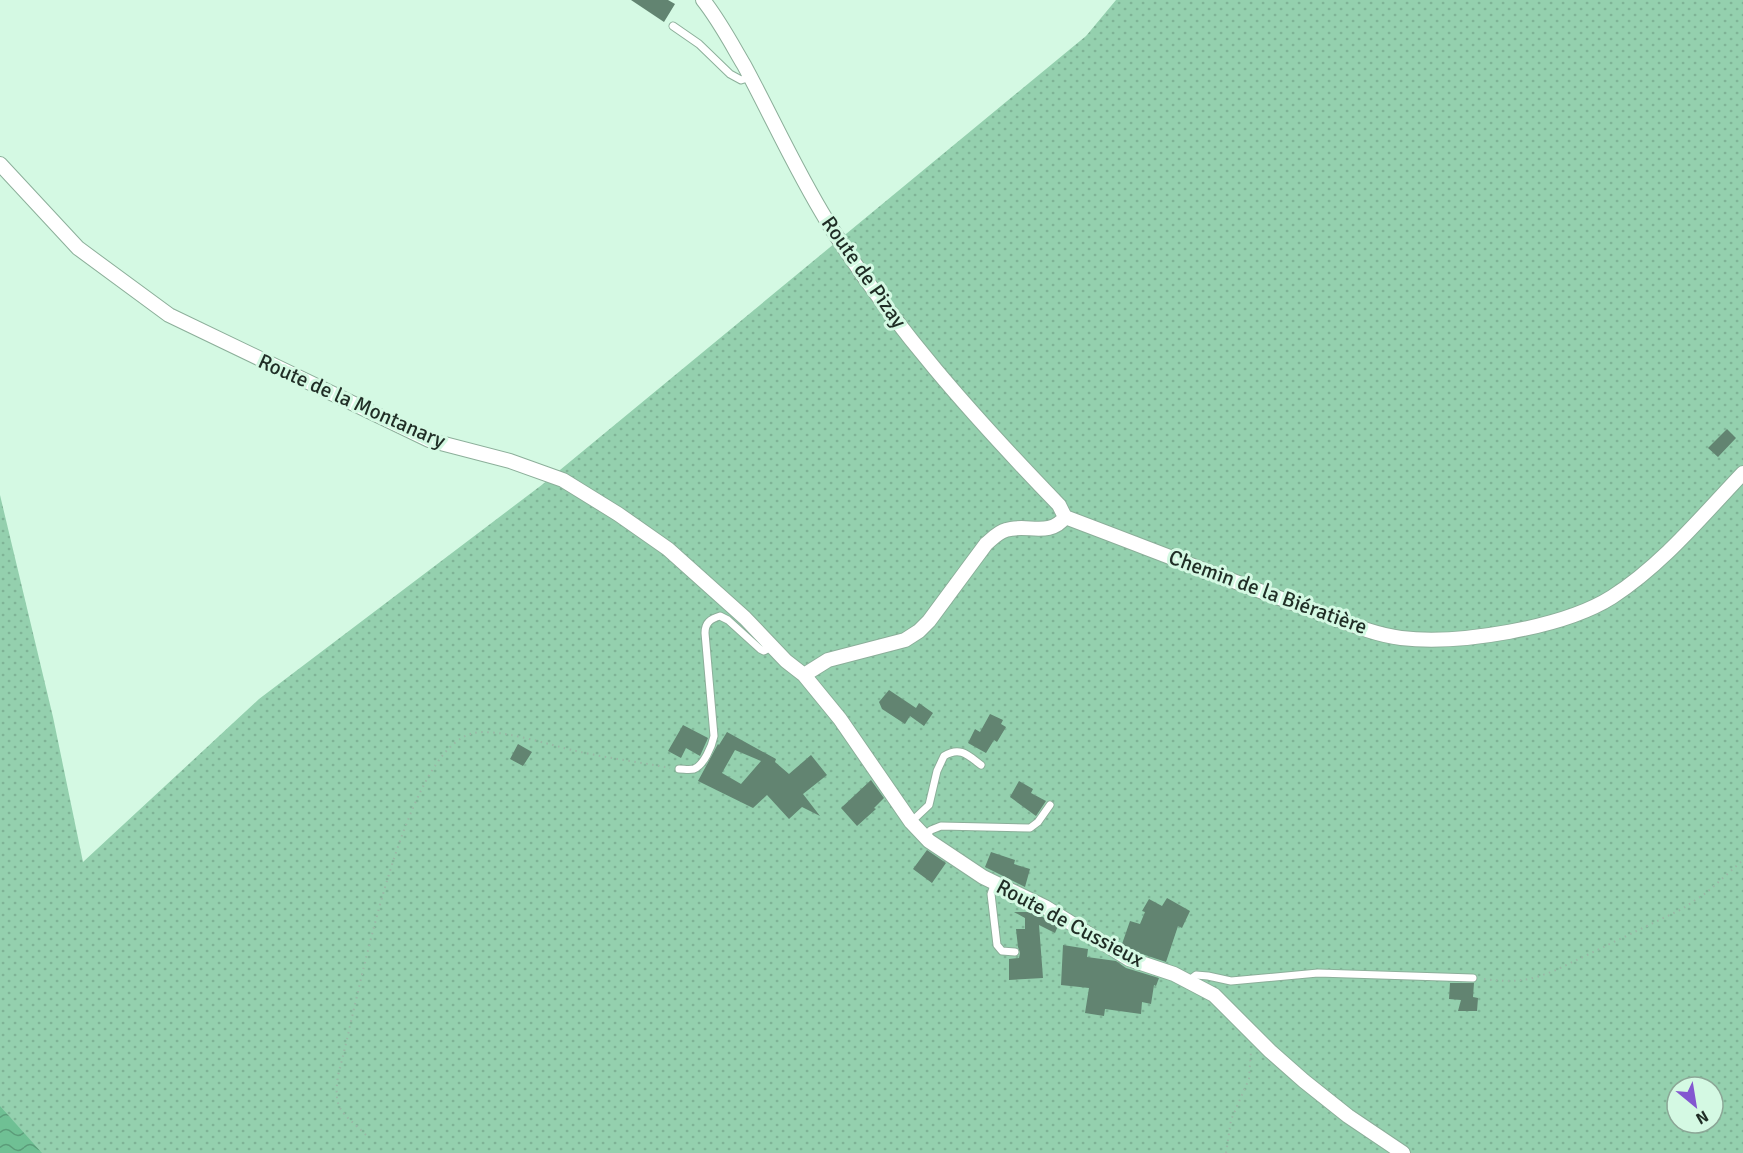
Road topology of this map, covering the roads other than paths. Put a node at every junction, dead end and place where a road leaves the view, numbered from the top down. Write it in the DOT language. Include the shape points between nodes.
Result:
graph roads {
  1 [pos="703,0"];
  2 [pos="673,26"];
  3 [pos="751,77"];
  4 [pos="0,164"];
  5 [pos="1743,473"];
  6 [pos="1065,516"];
  7 [pos="773,646"];
  8 [pos="804,675"];
  9 [pos="981,765"];
  10 [pos="679,769"];
  11 [pos="1050,805"];
  12 [pos="910,822"];
  13 [pos="924,836"];
  14 [pos="995,882"];
  15 [pos="1015,952"];
  16 [pos="1473,978"];
  17 [pos="1188,981"];
  18 [pos="1403,1153"];
  1 -- 3 [label="street, Route de Pizay"];
  2 -- 3 [label="lane" via="730,74 741,80"];
  3 -- 6 [label="street, Route de Pizay" via="826,219 868,285 993,437"];
  4 -- 7 [label="street, Route de la Montanary" via="78,248 169,315 429,441 510,460 563,480 668,549"];
  5 -- 6 [label="street, Chemin de la Biératière" via="1658,562 1601,603 1559,620 1448,639 1398,638 1374,631"];
  6 -- 8 [label="street" via="1053,527 1017,528 995,535 929,621 905,640 828,660"];
  7 -- 8 [label="street, Route de la Montanary"];
  7 -- 10 [label="lane" via="760,649 720,616 709,621 705,633 714,736 700,765"];
  8 -- 12 [label="street, Route de Cussieux" via="840,719"];
  9 -- 12 [label="lane" via="962,751 944,756 929,805"];
  11 -- 13 [label="lane" via="1030,828 941,826"];
  12 -- 13 [label="street, Route de Cussieux"];
  13 -- 14 [label="street, Route de Cussieux"];
  14 -- 15 [label="lane" via="991,894 997,945 1002,951"];
  14 -- 17 [label="street, Route de Cussieux" via="1045,907 1129,959"];
  16 -- 17 [label="lane" via="1318,973 1231,981 1196,975"];
  17 -- 18 [label="street, Route de Cussieux" via="1214,995 1330,1102"];
}
